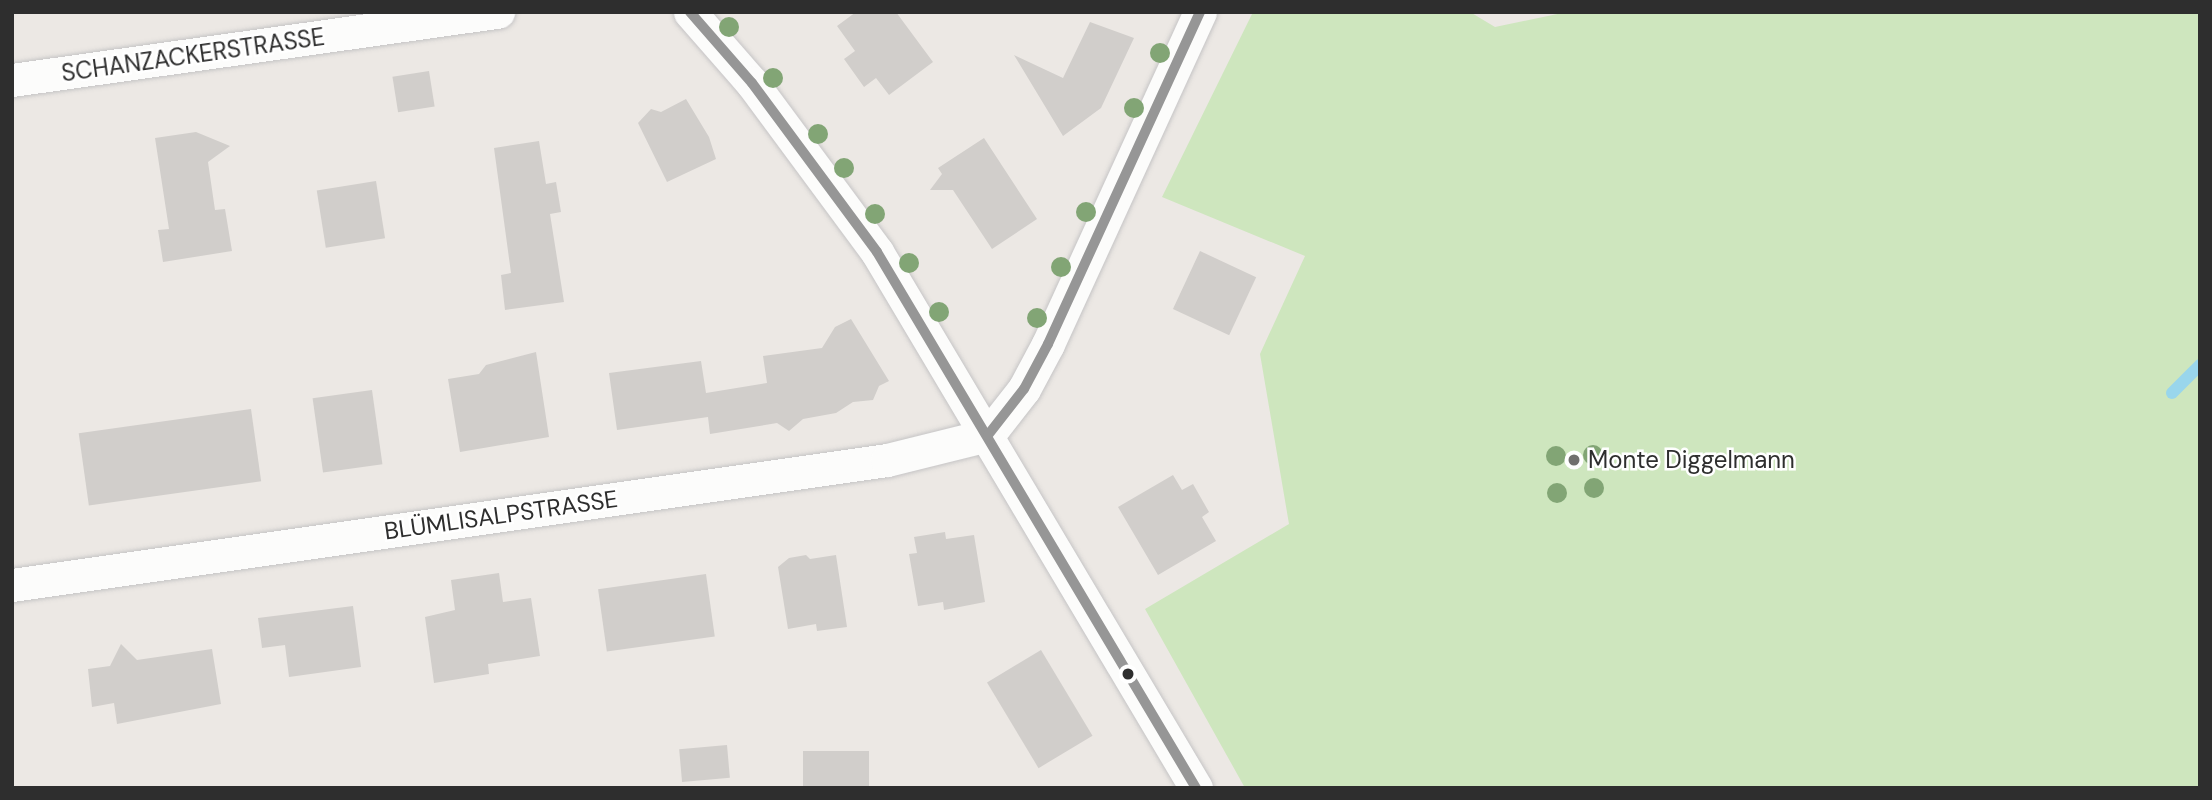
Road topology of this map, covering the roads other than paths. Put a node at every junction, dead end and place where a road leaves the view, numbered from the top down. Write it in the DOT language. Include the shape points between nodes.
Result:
graph roads {
  1 [pos="498,12"];
  2 [pos="690,12"];
  3 [pos="1200,12"];
  4 [pos="12,80"];
  5 [pos="988,435"];
  6 [pos="12,585"];
  7 [pos="1196,788"];
  1 -- 4 [label="street, SCHANZACKERSTRASSE"];
  2 -- 5 [label="street" via="752,83 877,252"];
  3 -- 5 [label="street" via="1048,344 1024,389"];
  5 -- 6 [label="street, BLÜMLISALPSTRASSE" via="887,460"];
  5 -- 7 [label="street"];
}
